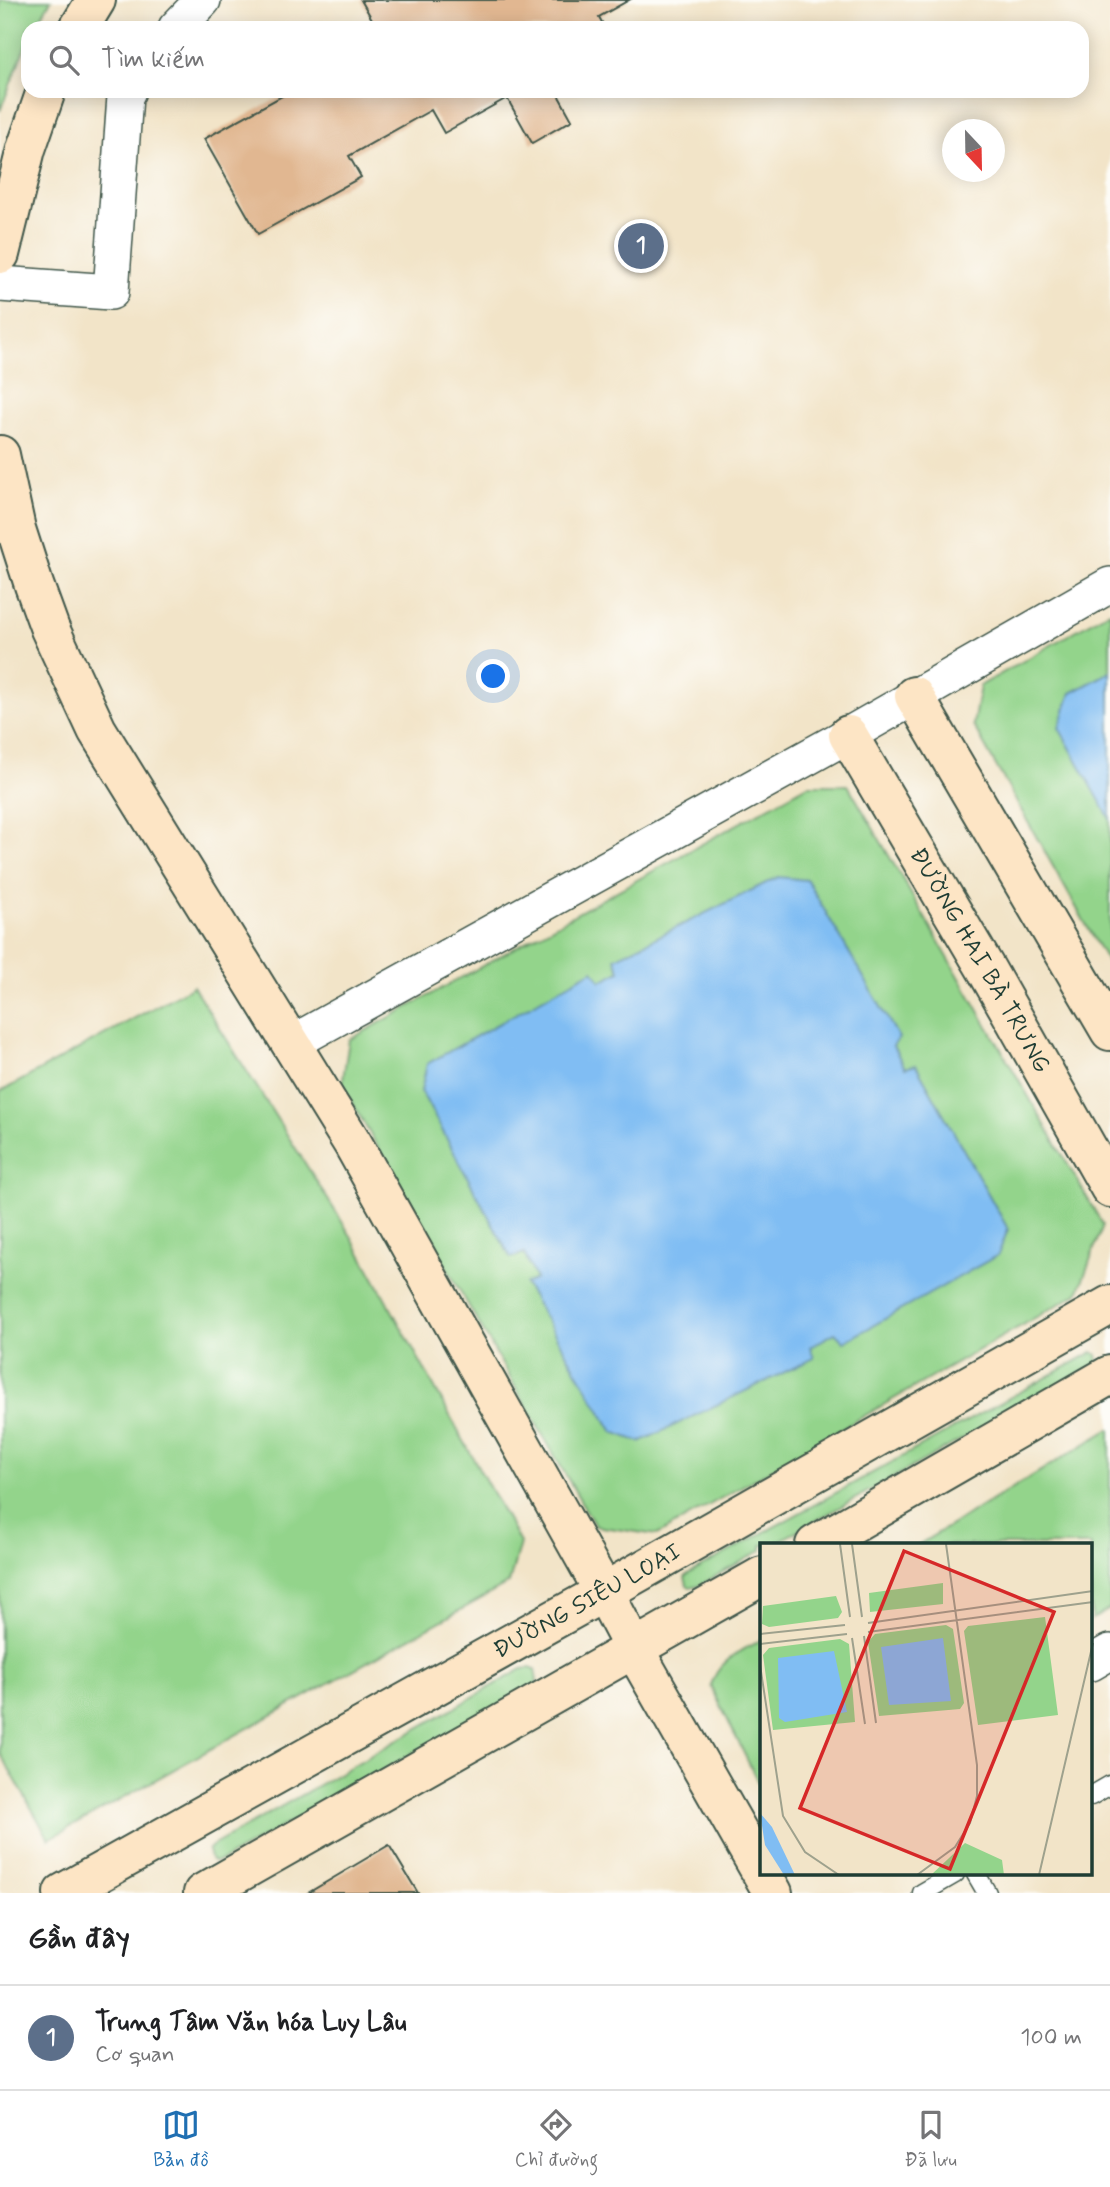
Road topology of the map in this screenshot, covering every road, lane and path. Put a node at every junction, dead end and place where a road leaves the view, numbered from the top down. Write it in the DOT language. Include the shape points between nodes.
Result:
graph roads {
  1 [pos="96,0"];
  2 [pos="203,0"];
  3 [pos="83,21"];
  4 [pos="183,21"];
  5 [pos="44,98"];
  6 [pos="125,98"];
  7 [pos="0,254"];
  8 [pos="0,284"];
  9 [pos="0,455"];
  10 [pos="1110,585"];
  11 [pos="914,696"];
  12 [pos="848,734"];
  13 [pos="1110,1031"];
  14 [pos="290,1044"];
  15 [pos="1110,1188"];
  16 [pos="1110,1305"];
  17 [pos="1110,1375"];
  18 [pos="818,1543"];
  19 [pos="760,1577"];
  20 [pos="604,1592"];
  21 [pos="634,1649"];
  22 [pos="1110,1652"];
  23 [pos="1092,1662"];
  24 [pos="1110,1785"];
  25 [pos="1092,1795"];
  26 [pos="757,1854"];
  27 [pos="766,1876"];
  28 [pos="952,1876"];
  29 [pos="977,1876"];
  30 [pos="62,1893"];
  31 [pos="203,1893"];
  32 [pos="773,1893"];
  33 [pos="922,1893"];
  34 [pos="987,1893"];
  1 -- 3 [label="main road"];
  2 -- 4 [label="street"];
  5 -- 7 [label="main road"];
  6 -- 8 [label="street" via="111,292"];
  9 -- 14 [label="main road" via="34,585 91,718"];
  10 -- 11 [label="street"];
  11 -- 12 [label="street"];
  11 -- 13 [label="main road"];
  12 -- 14 [label="street"];
  12 -- 15 [label="main road, ĐƯỜNG HAI BÀ TRƯNG"];
  14 -- 20 [label="main road" via="358,1154"];
  16 -- 20 [label="main road, ĐƯỜNG SIÊU LOẠI"];
  17 -- 18 [label="main road"];
  19 -- 21 [label="main road"];
  20 -- 21 [label="main road"];
  20 -- 30 [label="main road, ĐƯỜNG SIÊU LOẠI"];
  21 -- 26 [label="main road"];
  21 -- 31 [label="main road"];
  22 -- 23 [label="street"];
  24 -- 25 [label="lane"];
  27 -- 32 [label="main road"];
  28 -- 33 [label="lane"];
  29 -- 34 [label="lane"];
}
